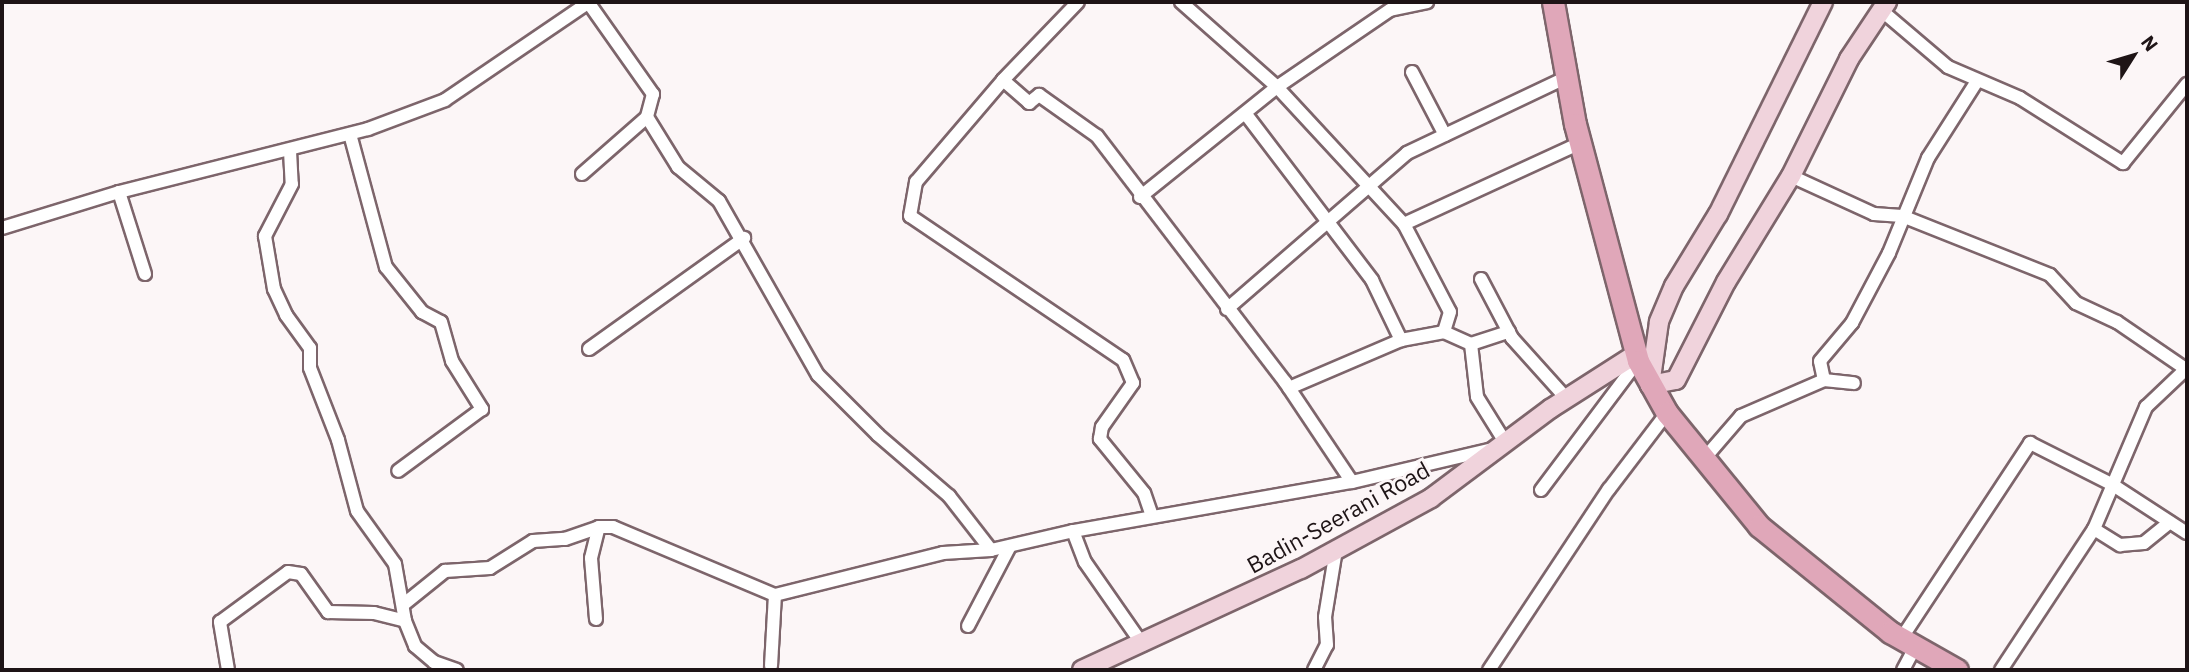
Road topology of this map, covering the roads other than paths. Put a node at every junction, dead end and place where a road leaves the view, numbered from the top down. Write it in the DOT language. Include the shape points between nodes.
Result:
graph roads {
  1 [pos="588,2"];
  2 [pos="1078,2"];
  3 [pos="1181,2"];
  4 [pos="1427,2"];
  5 [pos="1553,2"];
  6 [pos="1823,2"];
  7 [pos="1385,6"];
  8 [pos="1884,6"];
  9 [pos="1412,72"];
  10 [pos="1567,77"];
  11 [pos="1003,80"];
  12 [pos="1977,81"];
  13 [pos="2187,84"];
  14 [pos="1277,87"];
  15 [pos="1245,113"];
  16 [pos="647,117"];
  17 [pos="350,134"];
  18 [pos="1445,135"];
  19 [pos="1580,143"];
  20 [pos="290,151"];
  21 [pos="582,174"];
  22 [pos="1791,176"];
  23 [pos="1369,186"];
  24 [pos="119,192"];
  25 [pos="1140,197"];
  26 [pos="1902,216"];
  27 [pos="1327,222"];
  28 [pos="1404,224"];
  29 [pos="2,228"];
  30 [pos="744,238"];
  31 [pos="145,274"];
  32 [pos="1481,279"];
  33 [pos="1227,309"];
  34 [pos="1444,332"];
  35 [pos="1509,332"];
  36 [pos="1401,340"];
  37 [pos="1471,345"];
  38 [pos="589,349"];
  39 [pos="1637,358"];
  40 [pos="2186,369"];
  41 [pos="1824,380"];
  42 [pos="1854,383"];
  43 [pos="1650,385"];
  44 [pos="1289,388"];
  45 [pos="1566,398"];
  46 [pos="1667,413"];
  47 [pos="1499,446"];
  48 [pos="1703,460"];
  49 [pos="398,471"];
  50 [pos="1352,482"];
  51 [pos="2113,485"];
  52 [pos="1541,490"];
  53 [pos="1152,516"];
  54 [pos="2170,522"];
  55 [pos="598,527"];
  56 [pos="2094,529"];
  57 [pos="1073,531"];
  58 [pos="2187,533"];
  59 [pos="1010,546"];
  60 [pos="991,550"];
  61 [pos="1336,550"];
  62 [pos="775,595"];
  63 [pos="404,604"];
  64 [pos="596,619"];
  65 [pos="405,621"];
  66 [pos="968,626"];
  67 [pos="1908,643"];
  68 [pos="1143,645"];
  69 [pos="771,666"];
  70 [pos="1493,668"];
  71 [pos="228,670"];
  72 [pos="457,670"];
  73 [pos="1082,670"];
  74 [pos="1314,670"];
  75 [pos="1903,670"];
  76 [pos="1956,670"];
  77 [pos="2001,670"];
  1 -- 16 [label="street" via="653,94"];
  1 -- 17 [label="street" via="445,100"];
  2 -- 11 [label="street"];
  3 -- 14 [label="street"];
  4 -- 7 [label="street"];
  5 -- 10 [label="main road"];
  6 -- 43 [label="street" via="1724,203 1674,286 1659,322"];
  7 -- 14 [label="street"];
  8 -- 12 [label="street" via="1948,67"];
  8 -- 22 [label="street" via="1849,59"];
  9 -- 18 [label="street"];
  10 -- 18 [label="street"];
  10 -- 19 [label="main road"];
  11 -- 25 [label="street" via="1029,103 1039,95 1097,136"];
  11 -- 53 [label="street" via="916,182 910,216 1123,360 1133,383 1102,427 1100,439 1143,493"];
  12 -- 13 [label="street" via="2020,98 2123,163"];
  12 -- 26 [label="street" via="1928,158"];
  14 -- 15 [label="street"];
  14 -- 23 [label="street"];
  15 -- 25 [label="street"];
  15 -- 27 [label="street"];
  16 -- 21 [label="street"];
  16 -- 30 [label="street" via="678,167 719,201"];
  17 -- 20 [label="street"];
  17 -- 49 [label="street" via="365,174 378,249 386,267 422,312 441,322 452,361 482,409"];
  18 -- 23 [label="street" via="1407,153"];
  19 -- 28 [label="street"];
  19 -- 39 [label="main road"];
  20 -- 24 [label="street"];
  20 -- 63 [label="street" via="292,184 265,236 274,289 286,316 310,348 310,368 338,439 357,511 395,564"];
  22 -- 26 [label="street" via="1874,214"];
  22 -- 43 [label="street" via="1726,282 1676,380"];
  23 -- 27 [label="street"];
  23 -- 28 [label="street"];
  24 -- 29 [label="street"];
  24 -- 31 [label="street"];
  25 -- 33 [label="street"];
  26 -- 40 [label="street" via="2050,275 2076,303 2117,322"];
  26 -- 41 [label="street" via="1889,253 1852,323 1820,361"];
  27 -- 33 [label="street"];
  27 -- 36 [label="street" via="1372,280"];
  28 -- 34 [label="street" via="1450,312"];
  30 -- 38 [label="street"];
  30 -- 60 [label="street" via="818,375 949,496"];
  32 -- 35 [label="street"];
  33 -- 44 [label="street"];
  34 -- 36 [label="street"];
  34 -- 37 [label="street"];
  35 -- 37 [label="street"];
  35 -- 45 [label="street"];
  36 -- 44 [label="street"];
  37 -- 47 [label="street" via="1477,397"];
  39 -- 43 [label="main road"];
  39 -- 45 [label="street, Badin-Seerani Road"];
  39 -- 52 [label="street"];
  40 -- 51 [label="street" via="2146,407"];
  41 -- 42 [label="street"];
  41 -- 48 [label="street" via="1741,416"];
  43 -- 46 [label="main road"];
  44 -- 50 [label="street"];
  45 -- 47 [label="street, Badin-Seerani Road"];
  46 -- 48 [label="main road"];
  46 -- 70 [label="street" via="1609,489"];
  47 -- 50 [label="street"];
  47 -- 61 [label="street, Badin-Seerani Road" via="1431,498"];
  48 -- 67 [label="main road" via="1759,526"];
  50 -- 53 [label="street"];
  51 -- 54 [label="street"];
  51 -- 56 [label="street"];
  51 -- 67 [label="street" via="2030,443"];
  53 -- 57 [label="street"];
  54 -- 56 [label="street" via="2144,543 2120,545"];
  54 -- 58 [label="street"];
  55 -- 62 [label="street" via="613,527"];
  55 -- 63 [label="street" via="565,539 533,541 490,568 445,571"];
  55 -- 64 [label="street" via="591,558"];
  56 -- 77 [label="street"];
  57 -- 59 [label="street"];
  57 -- 68 [label="street" via="1085,562"];
  59 -- 60 [label="street"];
  59 -- 66 [label="street"];
  60 -- 62 [label="street" via="943,553"];
  61 -- 68 [label="street, Badin-Seerani Road"];
  61 -- 74 [label="street" via="1325,617 1327,645"];
  62 -- 69 [label="street"];
  63 -- 65 [label="street"];
  65 -- 71 [label="street" via="374,613 328,612 301,574 288,572 220,622"];
  65 -- 72 [label="street" via="415,646 434,662"];
  67 -- 75 [label="street"];
  67 -- 76 [label="main road"];
  68 -- 73 [label="street, Badin-Seerani Road"];
}
